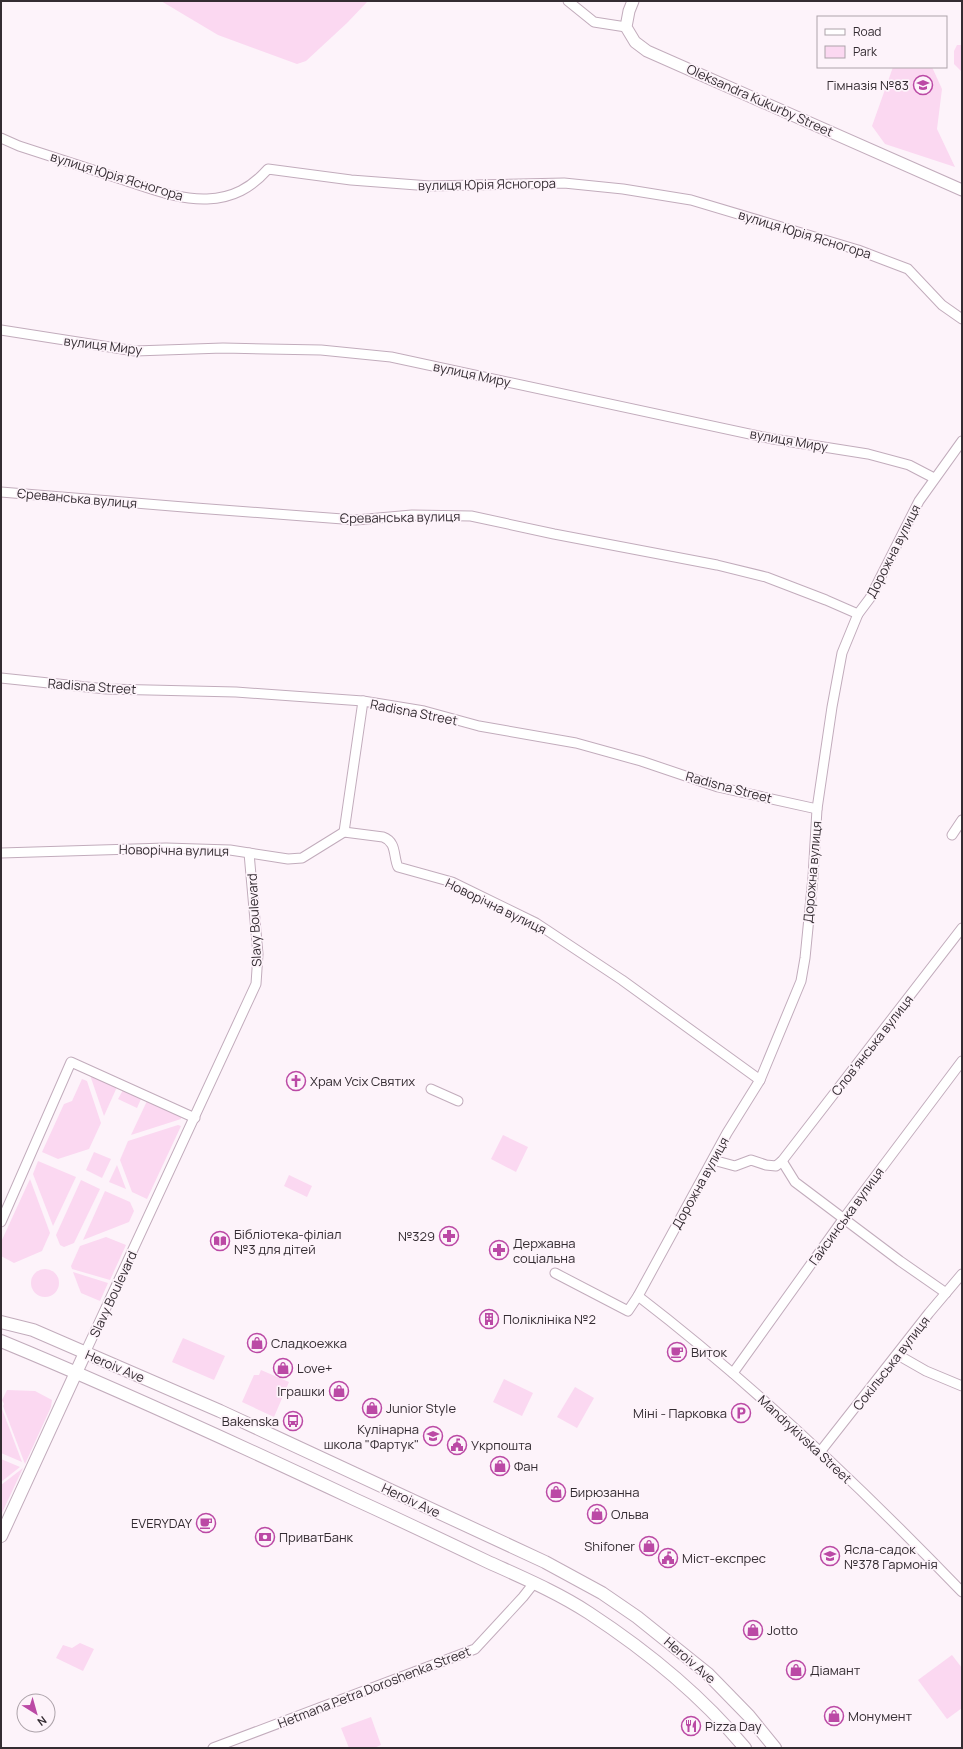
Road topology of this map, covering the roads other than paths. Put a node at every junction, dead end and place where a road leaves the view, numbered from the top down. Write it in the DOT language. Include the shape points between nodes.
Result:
graph roads {
  1 [pos="568,1"];
  2 [pos="633,1"];
  3 [pos="626,27"];
  4 [pos="1,138"];
  5 [pos="962,190"];
  6 [pos="962,319"];
  7 [pos="1,330"];
  8 [pos="962,441"];
  9 [pos="934,478"];
  10 [pos="1,492"];
  11 [pos="858,614"];
  12 [pos="1,678"];
  13 [pos="363,701"];
  14 [pos="817,809"];
  15 [pos="962,820"];
  16 [pos="344,832"];
  17 [pos="952,835"];
  18 [pos="1,853"];
  19 [pos="249,853"];
  20 [pos="962,928"];
  21 [pos="962,1060"];
  22 [pos="760,1080"];
  23 [pos="431,1089"];
  24 [pos="458,1101"];
  25 [pos="194,1118"];
  26 [pos="713,1160"];
  27 [pos="782,1161"];
  28 [pos="844,1218"];
  29 [pos="1,1222"];
  30 [pos="555,1273"];
  31 [pos="962,1274"];
  32 [pos="946,1293"];
  33 [pos="638,1296"];
  34 [pos="1,1322"];
  35 [pos="1,1341"];
  36 [pos="85,1353"];
  37 [pos="898,1355"];
  38 [pos="76,1372"];
  39 [pos="733,1373"];
  40 [pos="962,1386"];
  41 [pos="820,1452"];
  42 [pos="1,1536"];
  43 [pos="534,1583"];
  44 [pos="962,1592"];
  45 [pos="213,1748"];
  46 [pos="745,1748"];
  47 [pos="776,1748"];
  1 -- 3 [label="street" via="594,22"];
  2 -- 3 [label="street"];
  3 -- 5 [label="street, Oleksandra Kukurby Street" via="635,42 647,51"];
  4 -- 6 [label="street, вулиця Юрія Ясногора" via="72,163 194,199 209,199 240,192 257,182 268,169 351,180 430,186 564,183 691,200 858,250 908,269 942,305"];
  7 -- 9 [label="street, вулиця Миру" via="135,351 223,348 321,350 391,357 773,439 868,454 909,466"];
  8 -- 9 [label="street, Дорожна вулиця"];
  9 -- 11 [label="street, Дорожна вулиця" via="870,598"];
  10 -- 11 [label="street, Єреванська вулиця" via="356,520 412,515 471,516 766,577"];
  11 -- 14 [label="street, Дорожна вулиця" via="842,652"];
  12 -- 13 [label="street, Radisna Street" via="106,689 236,692"];
  13 -- 14 [label="street, Radisna Street" via="424,711 479,726 576,743 641,761 718,787"];
  13 -- 16 [label="street"];
  14 -- 22 [label="street, Дорожна вулиця" via="813,876 801,981"];
  15 -- 17 [label="street"];
  16 -- 19 [label="street, Новорічна вулиця" via="302,858 288,859"];
  16 -- 22 [label="street, Новорічна вулиця" via="388,838 393,846 398,867 452,882 536,923 622,980"];
  18 -- 19 [label="street, Новорічна вулиця" via="166,848"];
  19 -- 25 [label="street, Slavy Boulevard" via="258,954 256,984"];
  20 -- 27 [label="street, Словʼянська вулиця"];
  21 -- 28 [label="street, Гайсинська вулиця"];
  22 -- 26 [label="street, Дорожна вулиця"];
  23 -- 24 [label="street"];
  25 -- 29 [label="street" via="71,1062"];
  25 -- 36 [label="street, Slavy Boulevard"];
  26 -- 27 [label="street" via="735,1166 751,1160 776,1166"];
  26 -- 33 [label="street, Дорожна вулиця"];
  27 -- 28 [label="street" via="795,1182"];
  28 -- 32 [label="street"];
  28 -- 39 [label="street, Гайсинська вулиця"];
  30 -- 33 [label="street, Дорожна вулиця" via="628,1311"];
  31 -- 32 [label="street, Сокільська вулиця"];
  32 -- 37 [label="street, Сокільська вулиця"];
  33 -- 39 [label="street, Mandrykivska Street"];
  34 -- 36 [label="main road, Heroiv Ave" via="33,1330"];
  35 -- 38 [label="main road, Heroiv Ave"];
  36 -- 38 [label="main road, Slavy Boulevard"];
  36 -- 47 [label="main road, Heroiv Ave" via="220,1411 538,1558 602,1593 637,1617 708,1674"];
  37 -- 40 [label="street"];
  37 -- 41 [label="street, Сокільська вулиця"];
  38 -- 42 [label="main road, Slavy Boulevard"];
  38 -- 43 [label="main road, Heroiv Ave" via="210,1431"];
  39 -- 41 [label="street, Mandrykivska Street"];
  41 -- 44 [label="street, Mandrykivska Street" via="899,1527"];
  43 -- 45 [label="street, Hetmana Petra Doroshenka Street" via="475,1649"];
  43 -- 46 [label="main road, Heroiv Ave" via="588,1612 650,1656 691,1692"];
}
